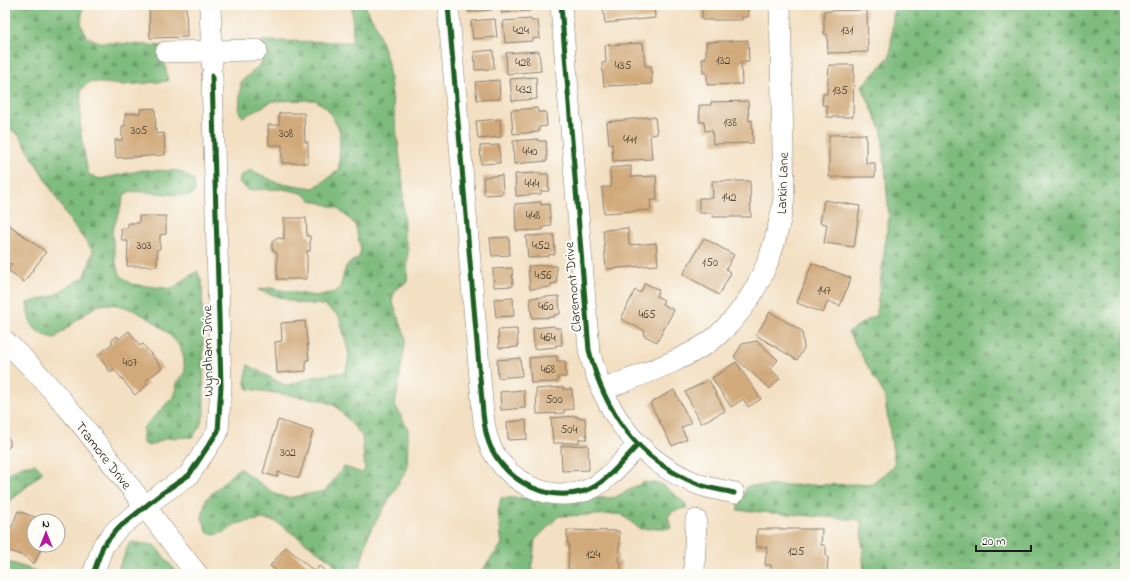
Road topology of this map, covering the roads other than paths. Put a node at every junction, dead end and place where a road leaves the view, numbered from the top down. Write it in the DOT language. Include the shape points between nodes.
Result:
graph roads {
  1 [pos="210,5"];
  2 [pos="448,5"];
  3 [pos="561,5"];
  4 [pos="780,5"];
  5 [pos="257,50"];
  6 [pos="166,52"];
  7 [pos="212,64"];
  8 [pos="5,341"];
  9 [pos="602,390"];
  10 [pos="638,445"];
  11 [pos="734,493"];
  12 [pos="146,506"];
  13 [pos="696,520"];
  14 [pos="93,574"];
  15 [pos="197,574"];
  16 [pos="694,574"];
  1 -- 7 [label="street, Wyndham Drive"];
  2 -- 10 [label="street" via="483,412 491,448 503,466 518,481 544,492 570,493 586,490 600,482"];
  3 -- 9 [label="street, Claremont Drive" via="589,350"];
  4 -- 9 [label="street, Larkin Lane" via="784,198 780,227 762,278 744,307 717,336 687,354"];
  5 -- 7 [label="street"];
  6 -- 7 [label="street"];
  7 -- 12 [label="street, Wyndham Drive" via="221,386 218,431 189,474"];
  8 -- 12 [label="street, Tramore Drive" via="30,364"];
  9 -- 10 [label="street, Claremont Drive" via="620,424"];
  10 -- 11 [label="street, Claremont Drive" via="660,464 699,485"];
  12 -- 14 [label="street, Wyndham Drive" via="117,529 103,546"];
  12 -- 15 [label="street, Tramore Drive"];
  13 -- 16 [label="street"];
}
